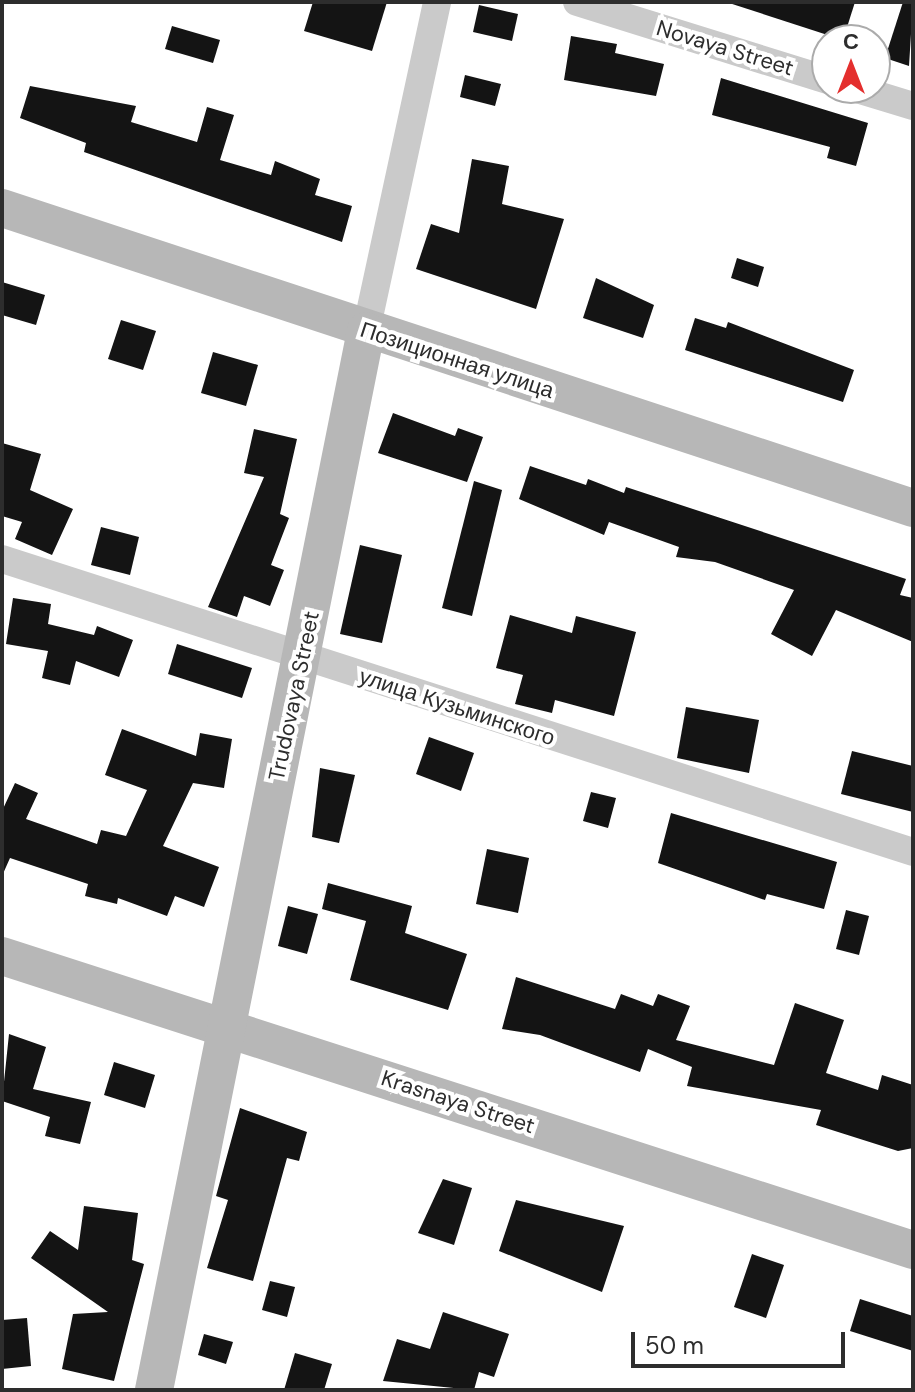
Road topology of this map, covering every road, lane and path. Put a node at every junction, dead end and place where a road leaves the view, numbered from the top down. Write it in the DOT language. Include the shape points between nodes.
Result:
graph roads {
  1 [pos="437,2"];
  2 [pos="577,2"];
  3 [pos="811,75"];
  4 [pos="891,99"];
  5 [pos="913,106"];
  6 [pos="2,208"];
  7 [pos="366,331"];
  8 [pos="913,508"];
  9 [pos="2,559"];
  10 [pos="302,658"];
  11 [pos="913,852"];
  12 [pos="2,956"];
  13 [pos="225,1027"];
  14 [pos="913,1250"];
  15 [pos="154,1390"];
  1 -- 7 [label="street, Trudovaya Street"];
  2 -- 3 [label="street, Novaya Street"];
  4 -- 5 [label="street"];
  6 -- 7 [label="street, Позиционная улица"];
  7 -- 8 [label="street, Позиционная улица"];
  7 -- 10 [label="street, Trudovaya Street"];
  9 -- 10 [label="street, улица Кузьминского"];
  10 -- 11 [label="street, улица Кузьминского"];
  10 -- 13 [label="street, Trudovaya Street"];
  12 -- 13 [label="street, Krasnaya Street"];
  13 -- 14 [label="street, Krasnaya Street"];
  13 -- 15 [label="street, Trudovaya Street"];
}
